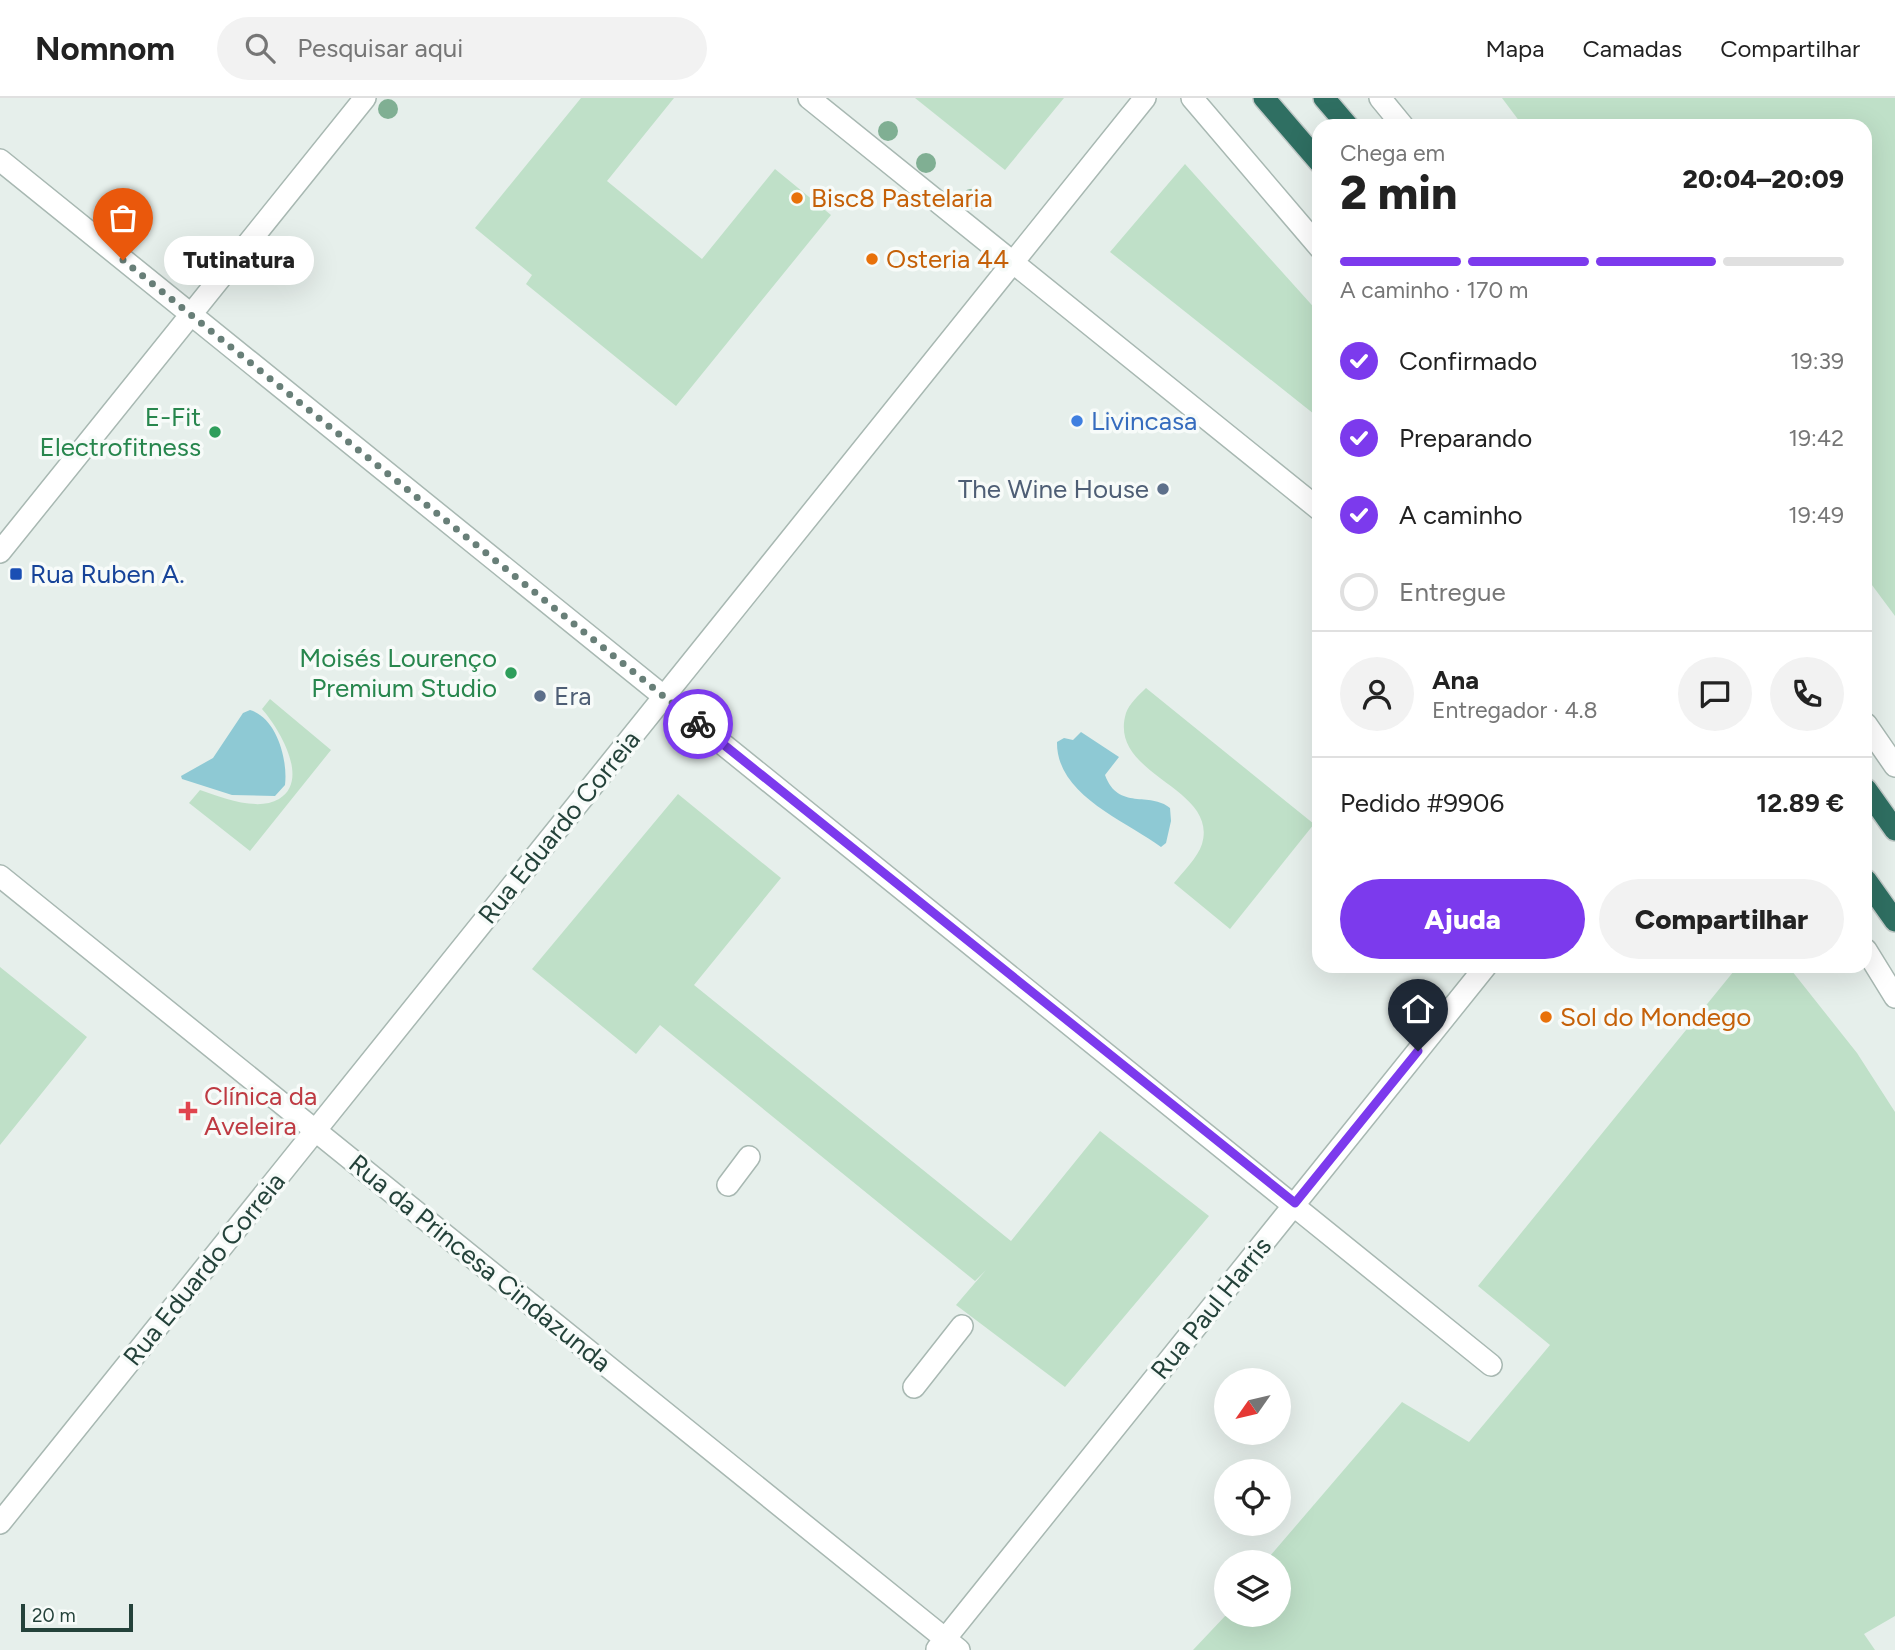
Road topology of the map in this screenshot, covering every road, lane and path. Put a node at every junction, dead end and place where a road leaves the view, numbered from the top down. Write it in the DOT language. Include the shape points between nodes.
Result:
graph roads {
  1 [pos="365,98"];
  2 [pos="809,98"];
  3 [pos="1145,98"];
  4 [pos="1192,98"];
  5 [pos="1264,98"];
  6 [pos="1324,98"];
  7 [pos="1380,98"];
  8 [pos="1342,119"];
  9 [pos="1397,119"];
  10 [pos="1312,154"];
  11 [pos="0,160"];
  12 [pos="1312,239"];
  13 [pos="1013,262"];
  14 [pos="191,315"];
  15 [pos="1312,504"];
  16 [pos="0,552"];
  17 [pos="664,696"];
  18 [pos="1872,733"];
  19 [pos="1895,766"];
  20 [pos="1872,797"];
  21 [pos="1895,830"];
  22 [pos="0,876"];
  23 [pos="1872,888"];
  24 [pos="1895,921"];
  25 [pos="1872,961"];
  26 [pos="1480,973"];
  27 [pos="1895,997"];
  28 [pos="316,1130"];
  29 [pos="749,1157"];
  30 [pos="728,1185"];
  31 [pos="1295,1203"];
  32 [pos="962,1326"];
  33 [pos="1491,1365"];
  34 [pos="914,1387"];
  35 [pos="0,1523"];
  36 [pos="947,1646"];
  1 -- 14 [label="street"];
  2 -- 13 [label="street"];
  3 -- 13 [label="street, Rua Eduardo Correia"];
  4 -- 12 [label="street"];
  5 -- 10 [label="highway"];
  6 -- 8 [label="highway"];
  7 -- 9 [label="street"];
  11 -- 14 [label="street"];
  13 -- 15 [label="street"];
  13 -- 17 [label="street, Rua Eduardo Correia"];
  14 -- 16 [label="street"];
  14 -- 17 [label="street"];
  17 -- 28 [label="street, Rua Eduardo Correia"];
  17 -- 31 [label="street"];
  18 -- 19 [label="street"];
  20 -- 21 [label="highway"];
  22 -- 28 [label="street, Rua da Princesa Cindazunda"];
  23 -- 24 [label="highway"];
  25 -- 27 [label="street"];
  26 -- 31 [label="street, Rua Paul Harris"];
  28 -- 35 [label="street, Rua Eduardo Correia"];
  28 -- 36 [label="street, Rua da Princesa Cindazunda"];
  29 -- 30 [label="street"];
  31 -- 33 [label="street"];
  31 -- 36 [label="street, Rua Paul Harris"];
  32 -- 34 [label="street"];
}
